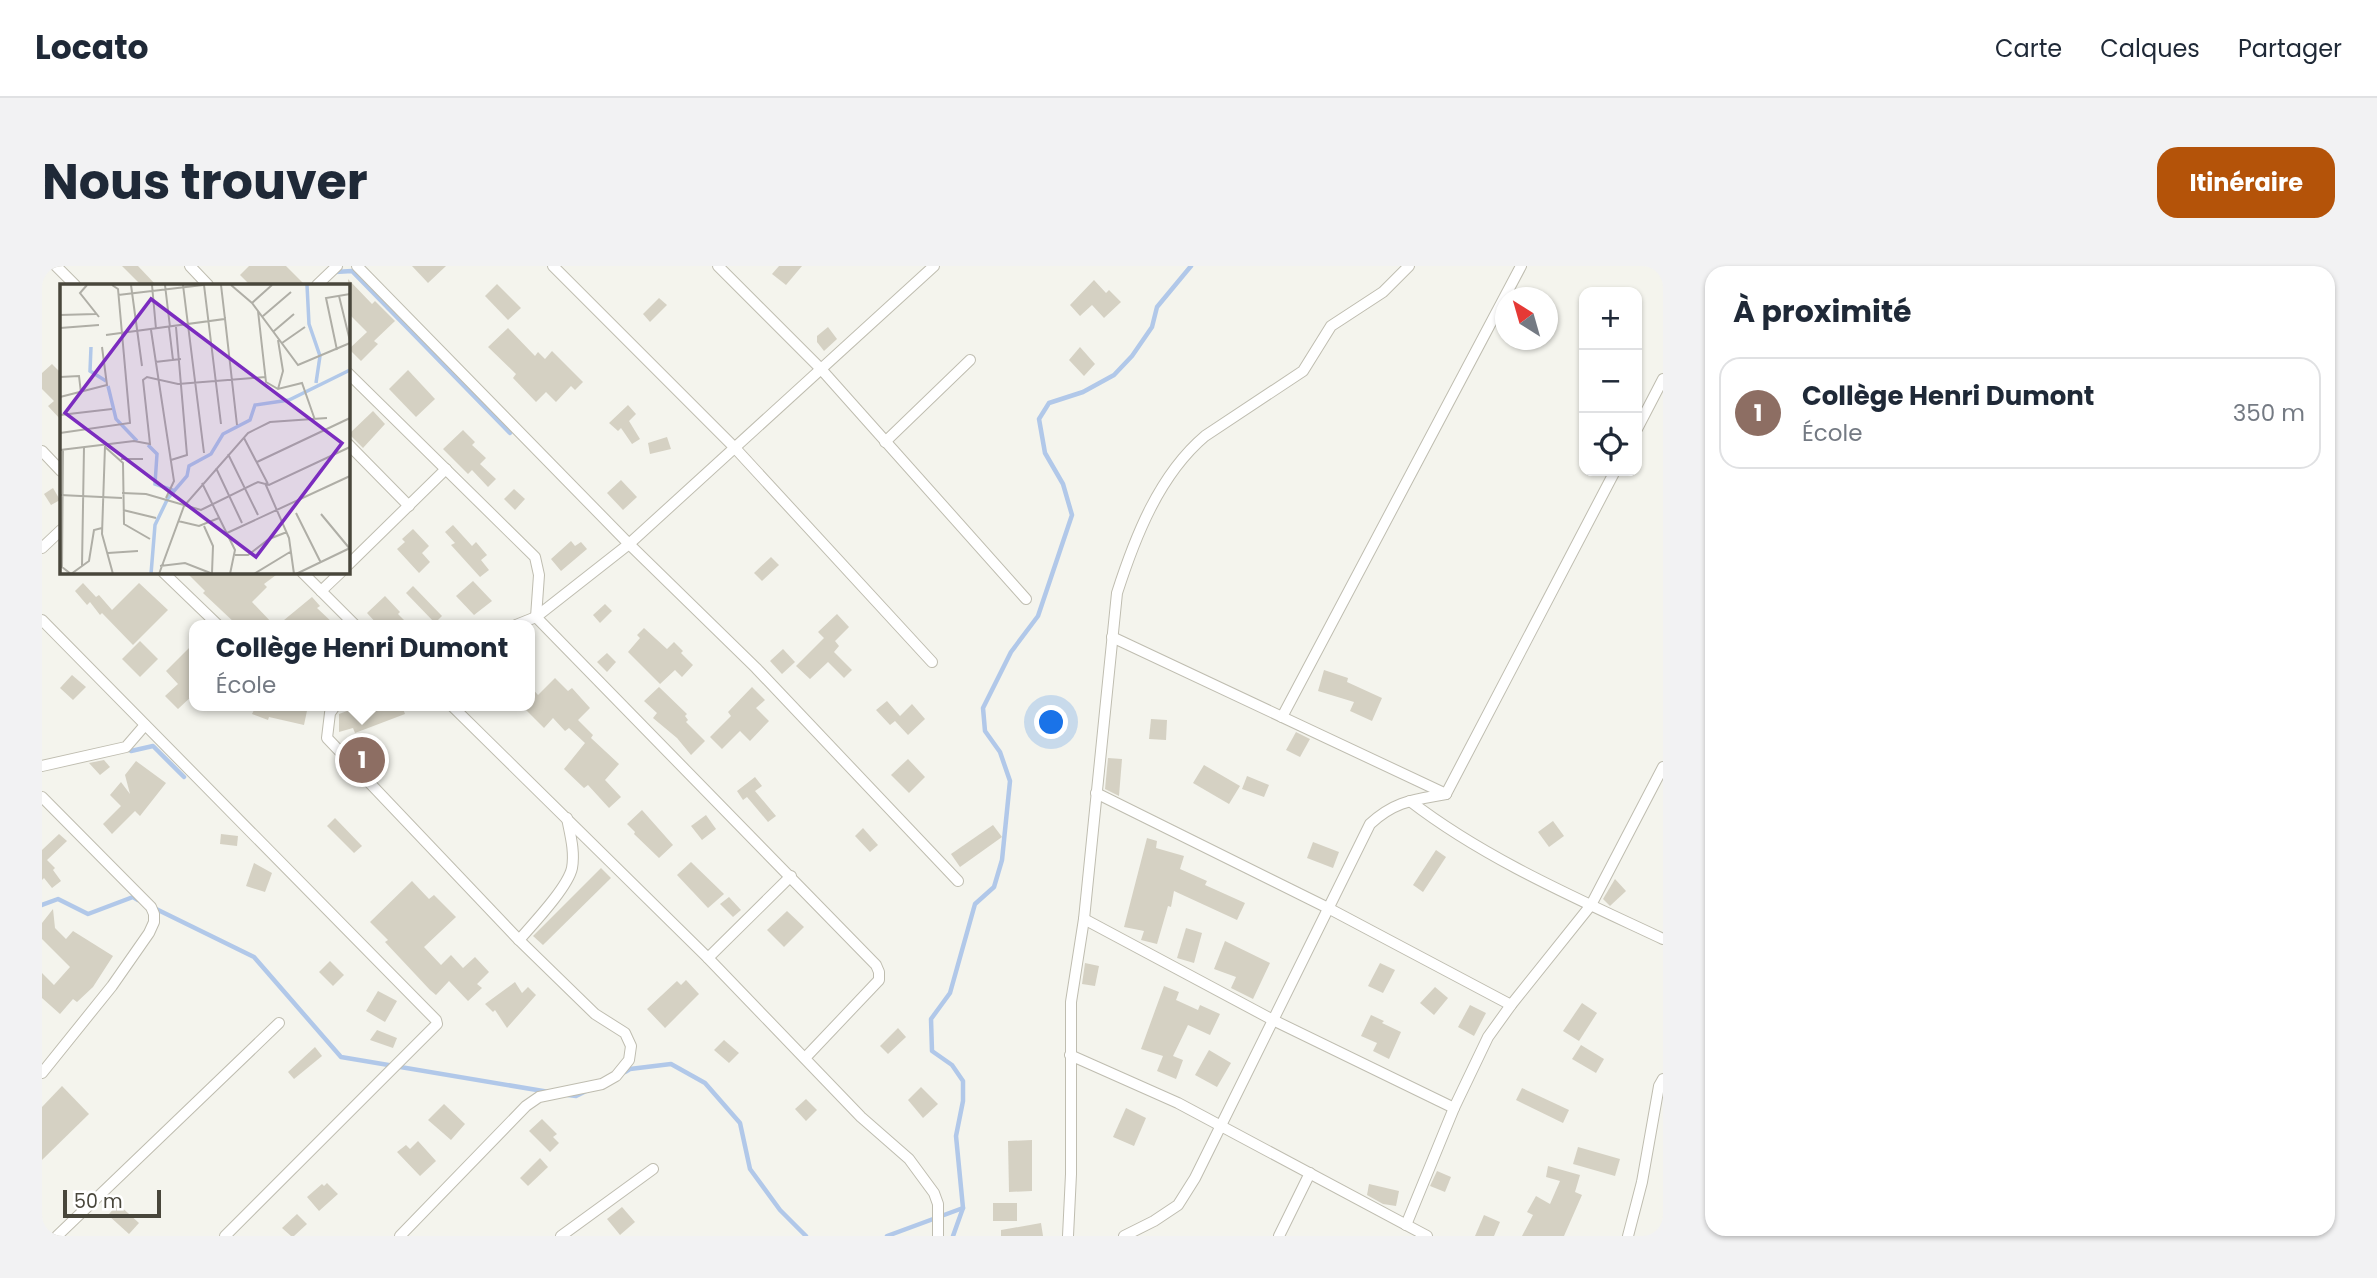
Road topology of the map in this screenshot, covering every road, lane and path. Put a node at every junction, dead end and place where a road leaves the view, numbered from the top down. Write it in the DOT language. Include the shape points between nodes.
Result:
graph roads {
  1 [pos="56,266"];
  2 [pos="190,266"];
  3 [pos="337,266"];
  4 [pos="357,266"];
  5 [pos="553,266"];
  6 [pos="718,266"];
  7 [pos="934,266"];
  8 [pos="1409,266"];
  9 [pos="1521,266"];
  10 [pos="74,284"];
  11 [pos="207,284"];
  12 [pos="318,284"];
  13 [pos="970,360"];
  14 [pos="821,369"];
  15 [pos="350,375"];
  16 [pos="1663,379"];
  17 [pos="1642,419"];
  18 [pos="885,442"];
  19 [pos="350,446"];
  20 [pos="735,448"];
  21 [pos="42,450"];
  22 [pos="446,469"];
  23 [pos="60,470"];
  24 [pos="1612,476"];
  25 [pos="409,506"];
  26 [pos="60,531"];
  27 [pos="629,544"];
  28 [pos="42,548"];
  29 [pos="350,563"];
  30 [pos="165,574"];
  31 [pos="304,574"];
  32 [pos="339,574"];
  33 [pos="321,591"];
  34 [pos="1026,599"];
  35 [pos="536,617"];
  36 [pos="42,620"];
  37 [pos="213,620"];
  38 [pos="350,620"];
  39 [pos="528,620"];
  40 [pos="1112,637"];
  41 [pos="932,662"];
  42 [pos="331,711"];
  43 [pos="457,711"];
  44 [pos="1282,717"];
  45 [pos="145,725"];
  46 [pos="42,766"];
  47 [pos="1663,767"];
  48 [pos="1096,793"];
  49 [pos="1446,794"];
  50 [pos="42,797"];
  51 [pos="1410,801"];
  52 [pos="567,818"];
  53 [pos="791,876"];
  54 [pos="958,881"];
  55 [pos="1591,905"];
  56 [pos="1328,908"];
  57 [pos="1084,919"];
  58 [pos="1663,939"];
  59 [pos="519,940"];
  60 [pos="708,958"];
  61 [pos="1511,1004"];
  62 [pos="1273,1020"];
  63 [pos="279,1023"];
  64 [pos="1070,1055"];
  65 [pos="805,1058"];
  66 [pos="44,1067"];
  67 [pos="1663,1079"];
  68 [pos="1454,1108"];
  69 [pos="1220,1128"];
  70 [pos="653,1169"];
  71 [pos="1310,1173"];
  72 [pos="1406,1225"];
  73 [pos="57,1236"];
  74 [pos="225,1236"];
  75 [pos="400,1236"];
  76 [pos="561,1236"];
  77 [pos="938,1236"];
  78 [pos="1068,1236"];
  79 [pos="1124,1236"];
  80 [pos="1279,1236"];
  81 [pos="1427,1236"];
  82 [pos="1628,1236"];
  1 -- 10 [label="street"];
  2 -- 11 [label="street"];
  3 -- 12 [label="street"];
  4 -- 27 [label="street"];
  5 -- 20 [label="street"];
  6 -- 14 [label="street"];
  7 -- 14 [label="street"];
  8 -- 40 [label="street" via="1382,292 1331,326 1303,371 1205,436 1174,469 1143,522 1122,576"];
  9 -- 44 [label="street"];
  13 -- 18 [label="street"];
  14 -- 18 [label="street"];
  14 -- 20 [label="street"];
  15 -- 22 [label="street"];
  16 -- 17 [label="street"];
  18 -- 34 [label="street"];
  19 -- 25 [label="street"];
  20 -- 27 [label="street"];
  20 -- 41 [label="street"];
  21 -- 23 [label="street"];
  22 -- 25 [label="street"];
  22 -- 35 [label="street" via="535,557 540,575"];
  24 -- 49 [label="street"];
  25 -- 29 [label="street"];
  26 -- 28 [label="street"];
  27 -- 35 [label="street"];
  27 -- 54 [label="street" via="765,678"];
  30 -- 37 [label="street"];
  31 -- 33 [label="street"];
  32 -- 33 [label="street"];
  33 -- 38 [label="street"];
  35 -- 39 [label="street"];
  35 -- 53 [label="street"];
  36 -- 45 [label="street"];
  40 -- 44 [label="street"];
  40 -- 48 [label="street"];
  42 -- 59 [label="street" via="327,738"];
  43 -- 52 [label="street"];
  44 -- 49 [label="street"];
  45 -- 46 [label="street" via="126,747"];
  45 -- 74 [label="street" via="437,1024"];
  47 -- 55 [label="street"];
  48 -- 56 [label="street"];
  48 -- 57 [label="street"];
  49 -- 51 [label="street"];
  50 -- 66 [label="street" via="154,914 149,933 112,986"];
  51 -- 55 [label="street" via="1477,846"];
  51 -- 56 [label="street" via="1386,809 1370,824"];
  52 -- 59 [label="street" via="572,869"];
  52 -- 60 [label="street"];
  53 -- 60 [label="street"];
  53 -- 65 [label="street" via="880,972 879,980"];
  55 -- 58 [label="street"];
  55 -- 61 [label="street"];
  56 -- 61 [label="street"];
  56 -- 62 [label="street"];
  57 -- 62 [label="street"];
  57 -- 64 [label="street" via="1071,1002"];
  59 -- 75 [label="street" via="595,1014 625,1033 631,1046 629,1060 603,1084 533,1101"];
  60 -- 65 [label="street"];
  61 -- 68 [label="street" via="1488,1037"];
  62 -- 68 [label="street"];
  62 -- 69 [label="street"];
  63 -- 73 [label="street"];
  64 -- 69 [label="street" via="1178,1103"];
  64 -- 78 [label="street"];
  65 -- 77 [label="street" via="916,1168 938,1204"];
  67 -- 82 [label="street"];
  68 -- 72 [label="street"];
  69 -- 71 [label="street"];
  69 -- 79 [label="street" via="1178,1205"];
  70 -- 76 [label="street"];
  71 -- 72 [label="street"];
  71 -- 80 [label="street"];
  72 -- 81 [label="street"];
}
